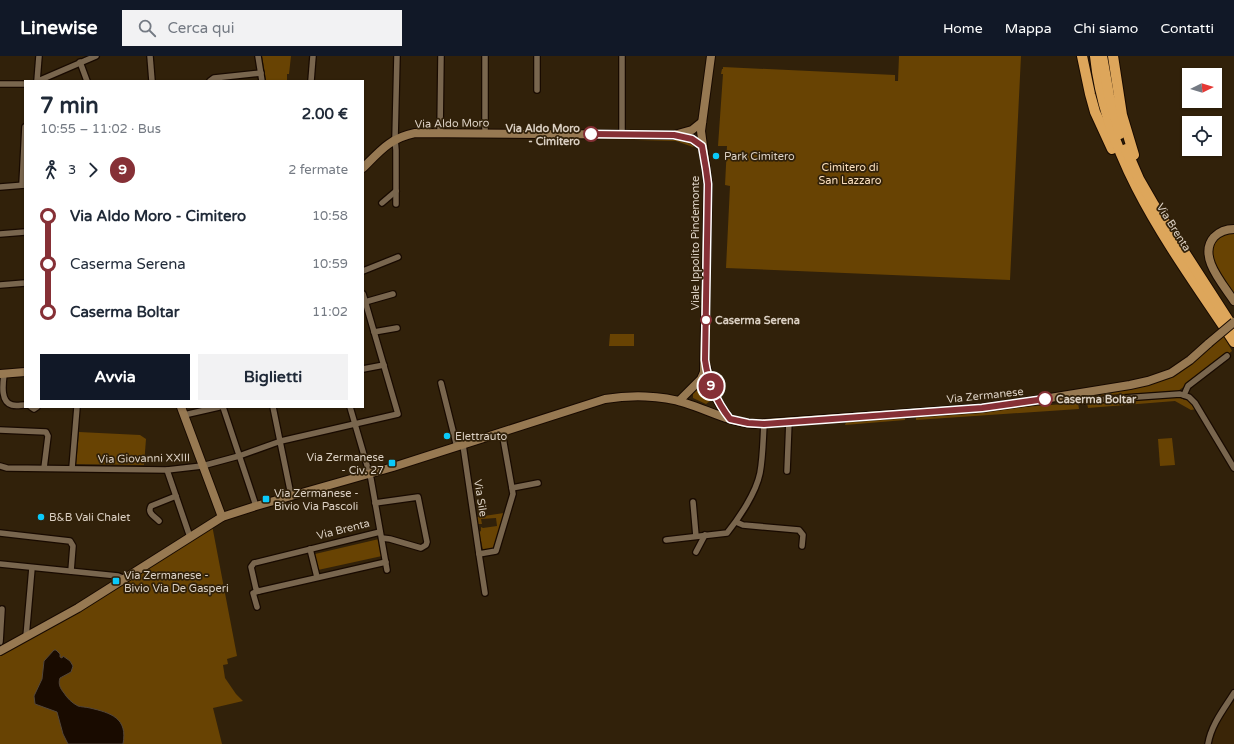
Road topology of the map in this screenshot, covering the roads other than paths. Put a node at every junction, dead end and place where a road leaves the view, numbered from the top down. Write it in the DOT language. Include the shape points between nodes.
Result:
graph roads {
  1 [pos="39,56"];
  2 [pos="96,56"];
  3 [pos="150,56"];
  4 [pos="258,56"];
  5 [pos="313,56"];
  6 [pos="397,56"];
  7 [pos="441,56"];
  8 [pos="485,56"];
  9 [pos="537,56"];
  10 [pos="622,56"];
  11 [pos="711,56"];
  12 [pos="1082,56"];
  13 [pos="1095,56"];
  14 [pos="1102,56"];
  15 [pos="1113,56"];
  16 [pos="80,62"];
  17 [pos="261,73"];
  18 [pos="229,79"];
  19 [pos="38,80"];
  20 [pos="40,80"];
  21 [pos="87,80"];
  22 [pos="152,80"];
  23 [pos="211,80"];
  24 [pos="262,80"];
  25 [pos="311,80"];
  26 [pos="0,84"];
  27 [pos="24,84"];
  28 [pos="537,90"];
  29 [pos="1111,117"];
  30 [pos="702,122"];
  31 [pos="24,127"];
  32 [pos="692,130"];
  33 [pos="440,132"];
  34 [pos="485,133"];
  35 [pos="622,134"];
  36 [pos="701,134"];
  37 [pos="674,135"];
  38 [pos="395,139"];
  39 [pos="692,139"];
  40 [pos="702,146"];
  41 [pos="364,167"];
  42 [pos="23,185"];
  43 [pos="0,187"];
  44 [pos="396,191"];
  45 [pos="1146,199"];
  46 [pos="382,203"];
  47 [pos="396,204"];
  48 [pos="1234,229"];
  49 [pos="24,232"];
  50 [pos="0,234"];
  51 [pos="398,258"];
  52 [pos="364,270"];
  53 [pos="24,283"];
  54 [pos="0,285"];
  55 [pos="393,294"];
  56 [pos="364,298"];
  57 [pos="1234,301"];
  58 [pos="365,302"];
  59 [pos="366,315"];
  60 [pos="1234,322"];
  61 [pos="397,328"];
  62 [pos="1234,329"];
  63 [pos="374,332"];
  64 [pos="1234,342"];
  65 [pos="1227,356"];
  66 [pos="705,360"];
  67 [pos="384,364"];
  68 [pos="364,369"];
  69 [pos="24,372"];
  70 [pos="2,374"];
  71 [pos="440,383"];
  72 [pos="714,392"];
  73 [pos="1184,395"];
  74 [pos="1081,396"];
  75 [pos="679,401"];
  76 [pos="24,405"];
  77 [pos="77,408"];
  78 [pos="210,408"];
  79 [pos="223,408"];
  80 [pos="273,408"];
  81 [pos="350,408"];
  82 [pos="706,410"];
  83 [pos="183,411"];
  84 [pos="730,419"];
  85 [pos="789,421"];
  86 [pos="764,424"];
  87 [pos="355,425"];
  88 [pos="0,430"];
  89 [pos="502,432"];
  90 [pos="281,441"];
  91 [pos="460,446"];
  92 [pos="239,456"];
  93 [pos="0,466"];
  94 [pos="202,466"];
  95 [pos="44,468"];
  96 [pos="72,468"];
  97 [pos="1234,468"];
  98 [pos="167,470"];
  99 [pos="787,471"];
  100 [pos="369,474"];
  101 [pos="538,483"];
  102 [pos="512,488"];
  103 [pos="291,495"];
  104 [pos="176,496"];
  105 [pos="693,502"];
  106 [pos="375,503"];
  107 [pos="256,506"];
  108 [pos="222,517"];
  109 [pos="159,521"];
  110 [pos="736,522"];
  111 [pos="0,533"];
  112 [pos="381,535"];
  113 [pos="705,535"];
  114 [pos="696,536"];
  115 [pos="190,537"];
  116 [pos="666,540"];
  117 [pos="802,546"];
  118 [pos="310,549"];
  119 [pos="696,552"];
  120 [pos="479,554"];
  121 [pos="386,562"];
  122 [pos="0,564"];
  123 [pos="32,568"];
  124 [pos="387,570"];
  125 [pos="71,571"];
  126 [pos="317,578"];
  127 [pos="125,579"];
  128 [pos="259,591"];
  129 [pos="485,593"];
  130 [pos="256,607"];
  131 [pos="2,609"];
  132 [pos="26,637"];
  133 [pos="0,642"];
  134 [pos="0,651"];
  135 [pos="1234,693"];
  136 [pos="1208,744"];
  1 -- 19 [label="street"];
  2 -- 16 [label="street"];
  3 -- 22 [label="street"];
  4 -- 17 [label="street"];
  5 -- 25 [label="street"];
  6 -- 38 [label="street"];
  7 -- 33 [label="street"];
  8 -- 34 [label="street"];
  9 -- 28 [label="street"];
  10 -- 35 [label="street"];
  11 -- 30 [label="street, Viale Ippolito Pindemonte"];
  12 -- 45 [label="highway" via="1090,94 1116,158 1130,184"];
  13 -- 29 [label="highway" via="1099,84"];
  14 -- 29 [label="highway"];
  15 -- 45 [label="highway" via="1122,115"];
  16 -- 20 [label="street"];
  16 -- 21 [label="street"];
  17 -- 18 [label="street"];
  17 -- 24 [label="street"];
  18 -- 23 [label="street"];
  26 -- 27 [label="street"];
  29 -- 45 [label="highway, Via Brenta" via="1123,161"];
  30 -- 32 [label="street"];
  30 -- 36 [label="street, Viale Ippolito Pindemonte"];
  31 -- 42 [label="street"];
  32 -- 36 [label="street" via="698,130"];
  32 -- 37 [label="street"];
  33 -- 34 [label="street, Via Aldo Moro"];
  33 -- 38 [label="street, Via Aldo Moro" via="415,133"];
  34 -- 35 [label="street, Via Aldo Moro"];
  35 -- 37 [label="street, Via Aldo Moro"];
  36 -- 39 [label="street"];
  36 -- 40 [label="street, Viale Ippolito Pindemonte"];
  37 -- 39 [label="street"];
  38 -- 41 [label="street, Via Aldo Moro"];
  38 -- 44 [label="street"];
  39 -- 40 [label="street"];
  40 -- 66 [label="street, Viale Ippolito Pindemonte" via="708,184"];
  42 -- 43 [label="street"];
  44 -- 46 [label="street"];
  44 -- 47 [label="street"];
  45 -- 62 [label="highway, Via Brenta"];
  45 -- 64 [label="highway, Via Brenta"];
  48 -- 57 [label="street" via="1216,235 1209,244 1208,254 1210,263"];
  49 -- 50 [label="street"];
  51 -- 52 [label="street"];
  53 -- 54 [label="street"];
  55 -- 58 [label="street"];
  56 -- 58 [label="street"];
  58 -- 59 [label="street"];
  59 -- 63 [label="street"];
  60 -- 74 [label="street, Via Zermanese, bridge" via="1183,365 1163,376"];
  61 -- 63 [label="street"];
  63 -- 67 [label="street"];
  65 -- 73 [label="street" via="1188,386"];
  66 -- 72 [label="street, Viale Ippolito Pindemonte"];
  66 -- 75 [label="street, Viale Ippolito Pindemonte" via="702,377"];
  67 -- 68 [label="street"];
  67 -- 87 [label="street, Via Giovanni XXIII" via="398,414"];
  69 -- 70 [label="street"];
  70 -- 76 [label="street" via="7,403"];
  71 -- 91 [label="street, Via Sile"];
  72 -- 82 [label="street" via="714,403"];
  72 -- 84 [label="street, Viale Ippolito Pindemonte"];
  73 -- 74 [label="street"];
  73 -- 97 [label="street" via="1195,403"];
  74 -- 85 [label="street, Via Zermanese" via="982,408"];
  75 -- 82 [label="street, Via Zermanese"];
  75 -- 89 [label="street, Via Zermanese" via="637,397 605,399"];
  77 -- 96 [label="street"];
  78 -- 83 [label="street"];
  79 -- 92 [label="street"];
  80 -- 90 [label="street"];
  81 -- 87 [label="street"];
  82 -- 84 [label="street, Via Zermanese"];
  83 -- 94 [label="street"];
  84 -- 86 [label="street, Via Zermanese"];
  85 -- 86 [label="street, Via Zermanese"];
  85 -- 99 [label="street"];
  86 -- 110 [label="street" via="760,474"];
  87 -- 90 [label="street, Via Giovanni XXIII"];
  87 -- 100 [label="street"];
  88 -- 95 [label="street" via="47,432"];
  89 -- 91 [label="street, Via Zermanese"];
  89 -- 102 [label="street, Via Sile"];
  90 -- 92 [label="street, Via Giovanni XXIII"];
  90 -- 103 [label="street"];
  91 -- 100 [label="street, Via Zermanese"];
  91 -- 120 [label="street, Via Sile"];
  92 -- 94 [label="street, Via Giovanni XXIII"];
  92 -- 107 [label="street"];
  93 -- 95 [label="street, Via Giovanni XXIII"];
  94 -- 98 [label="street, Via Giovanni XXIII"];
  94 -- 108 [label="street"];
  95 -- 96 [label="street, Via Giovanni XXIII"];
  96 -- 98 [label="street, Via Giovanni XXIII"];
  98 -- 104 [label="street"];
  100 -- 103 [label="street, Via Zermanese"];
  100 -- 106 [label="street"];
  101 -- 102 [label="street"];
  102 -- 120 [label="street, Via Sile" via="513,494 496,552"];
  103 -- 107 [label="street, Via Zermanese"];
  104 -- 109 [label="street" via="151,506 150,514"];
  104 -- 115 [label="street"];
  105 -- 114 [label="street"];
  106 -- 112 [label="street"];
  106 -- 112 [label="street" via="418,497 427,542 421,548"];
  107 -- 108 [label="street, Via Zermanese"];
  108 -- 115 [label="street, Via Zermanese"];
  110 -- 113 [label="street" via="726,533"];
  110 -- 117 [label="street" via="743,525 798,530 803,535"];
  111 -- 125 [label="street" via="70,541 73,546"];
  112 -- 118 [label="street, Via Brenta"];
  112 -- 121 [label="street"];
  113 -- 114 [label="street"];
  113 -- 119 [label="street"];
  114 -- 116 [label="street"];
  115 -- 127 [label="street, Via Zermanese"];
  118 -- 126 [label="street, Via Brenta"];
  118 -- 128 [label="street, Via Brenta" via="254,562 251,567 256,589"];
  120 -- 129 [label="street, Via Sile"];
  121 -- 124 [label="street"];
  121 -- 126 [label="street"];
  122 -- 123 [label="street"];
  123 -- 125 [label="street"];
  123 -- 132 [label="street"];
  125 -- 127 [label="street"];
  126 -- 128 [label="street"];
  127 -- 132 [label="street, Via Zermanese"];
  128 -- 130 [label="street" via="253,592"];
  131 -- 133 [label="street"];
  132 -- 134 [label="street, Via Zermanese"];
  135 -- 136 [label="street" via="1210,732"];
}
